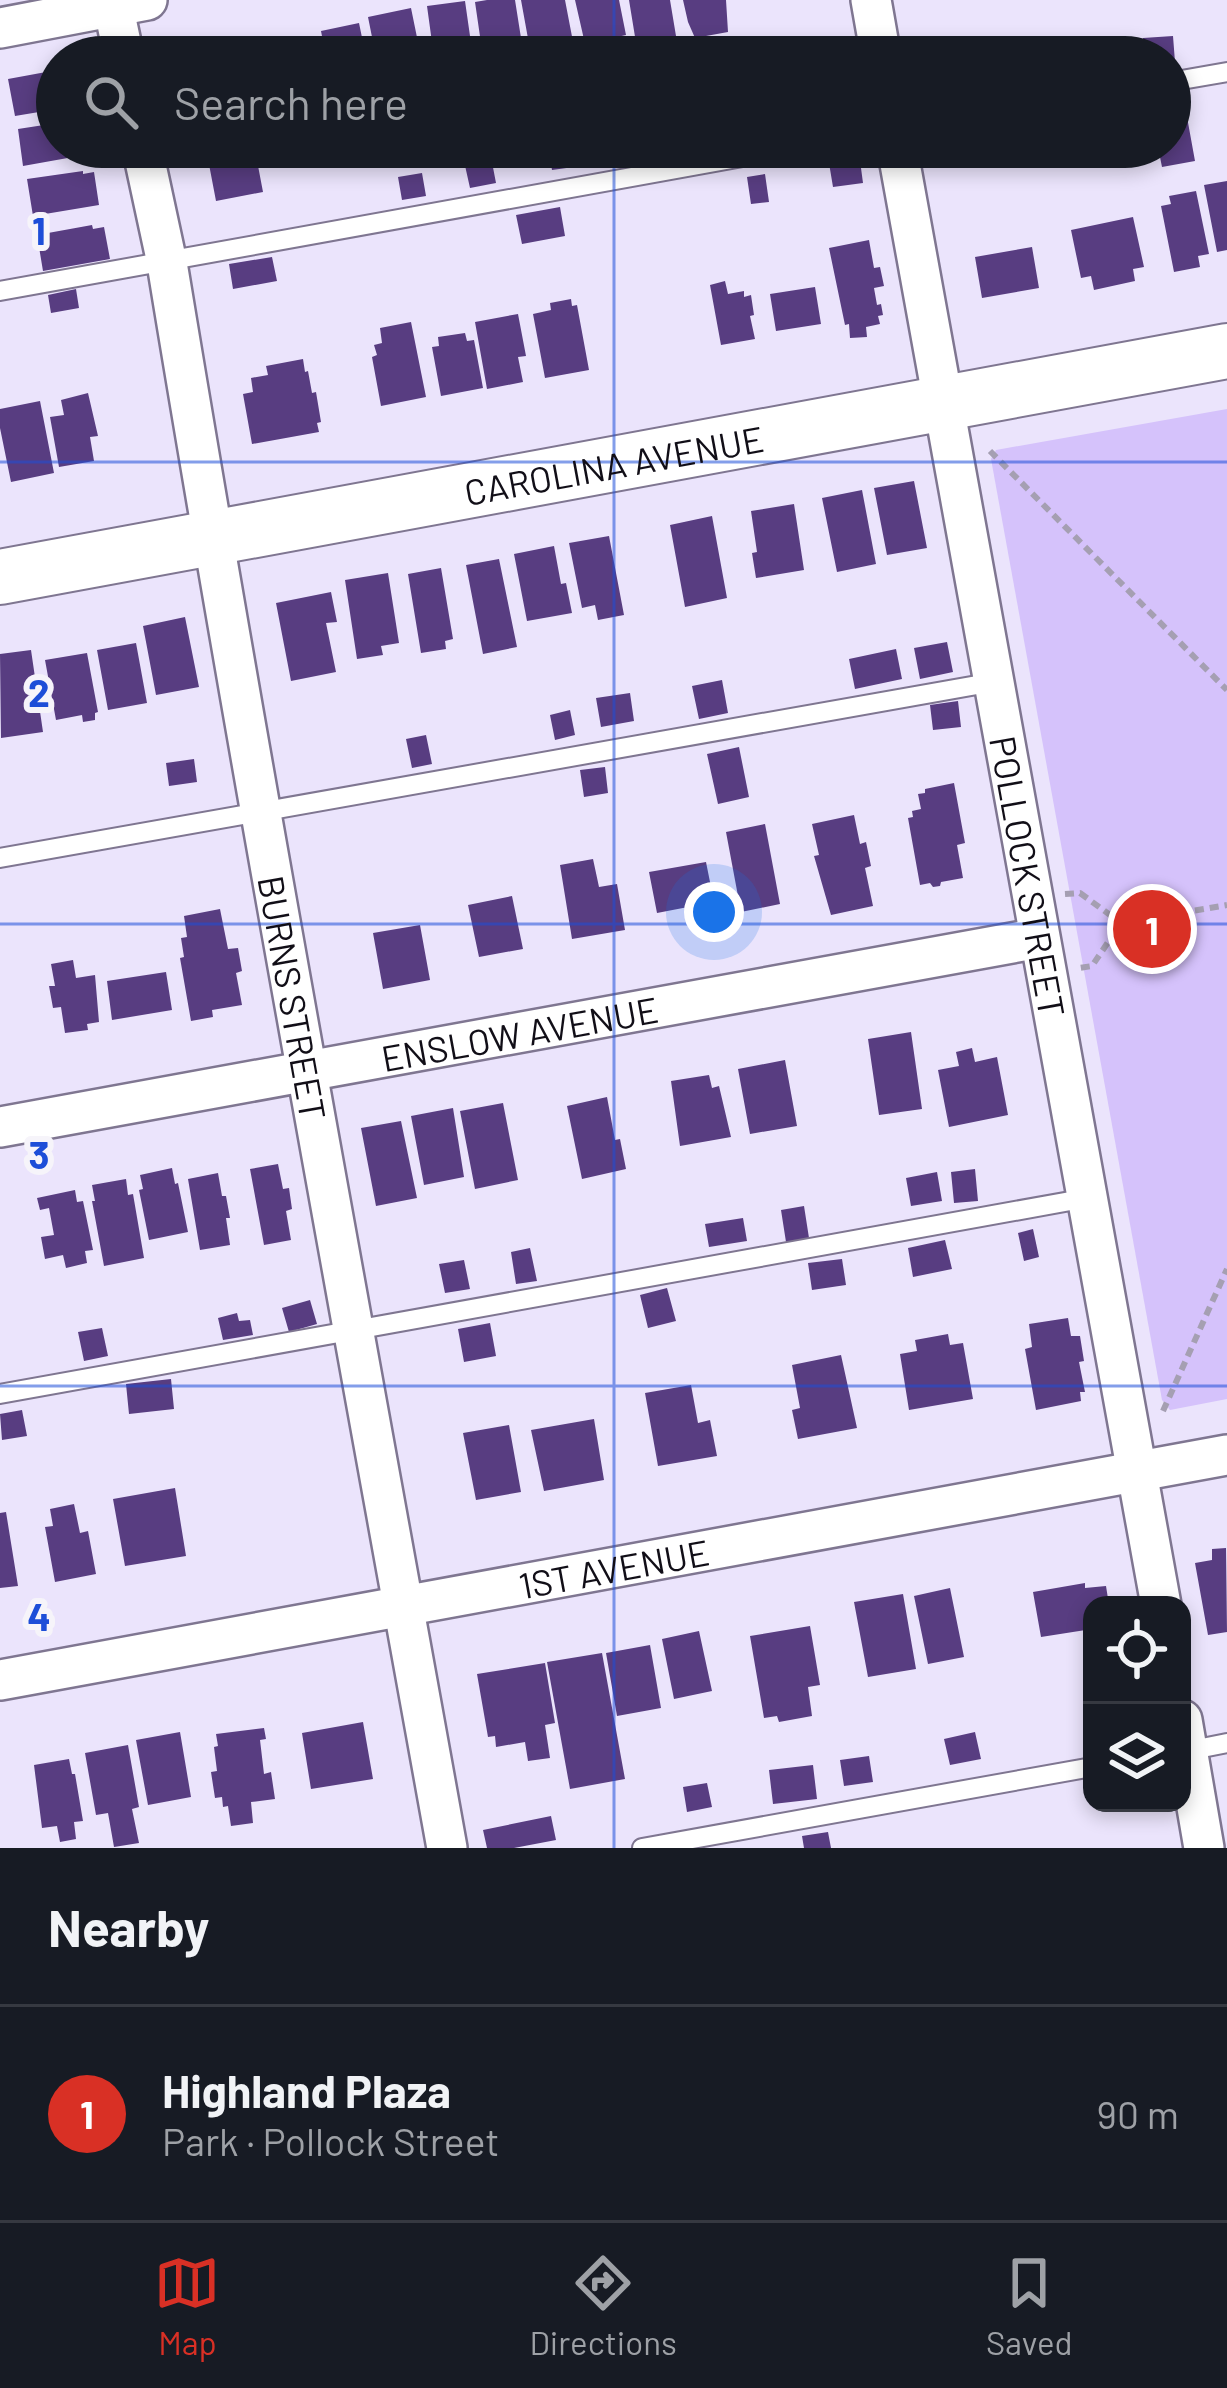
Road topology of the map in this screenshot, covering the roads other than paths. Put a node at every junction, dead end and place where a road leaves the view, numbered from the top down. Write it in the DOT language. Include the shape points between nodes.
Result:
graph roads {
  1 [pos="871,0"];
  2 [pos="124,2"];
  3 [pos="0,28"];
  4 [pos="124,36"];
  5 [pos="877,36"];
  6 [pos="1227,72"];
  7 [pos="1191,78"];
  8 [pos="147,168"];
  9 [pos="683,168"];
  10 [pos="901,168"];
  11 [pos="167,262"];
  12 [pos="0,291"];
  13 [pos="1227,351"];
  14 [pos="944,402"];
  15 [pos="212,539"];
  16 [pos="0,577"];
  17 [pos="995,682"];
  18 [pos="260,811"];
  19 [pos="0,858"];
  20 [pos="1039,938"];
  21 [pos="305,1071"];
  22 [pos="0,1127"];
  23 [pos="1087,1198"];
  24 [pos="356,1331"];
  25 [pos="0,1394"];
  26 [pos="1227,1455"];
  27 [pos="1137,1472"];
  28 [pos="1159,1596"];
  29 [pos="403,1605"];
  30 [pos="0,1680"];
  31 [pos="1191,1740"];
  32 [pos="1227,1743"];
  33 [pos="1083,1770"];
  34 [pos="1191,1778"];
  35 [pos="447,1848"];
  36 [pos="642,1848"];
  37 [pos="1204,1848"];
  1 -- 5 [label="street"];
  2 -- 3 [label="street"];
  2 -- 4 [label="street"];
  6 -- 7 [label="lane"];
  8 -- 11 [label="street, BURNS STREET"];
  9 -- 11 [label="lane"];
  10 -- 14 [label="street, POLLOCK STREET"];
  11 -- 12 [label="lane"];
  11 -- 15 [label="street, BURNS STREET"];
  13 -- 14 [label="street, CAROLINA AVENUE"];
  14 -- 15 [label="street, CAROLINA AVENUE"];
  14 -- 17 [label="street, POLLOCK STREET"];
  15 -- 16 [label="street, CAROLINA AVENUE"];
  15 -- 18 [label="street, BURNS STREET"];
  17 -- 18 [label="lane"];
  17 -- 20 [label="street, POLLOCK STREET"];
  18 -- 19 [label="lane"];
  18 -- 21 [label="street, BURNS STREET"];
  20 -- 21 [label="street, ENSLOW AVENUE"];
  20 -- 23 [label="street, POLLOCK STREET"];
  21 -- 22 [label="street, ENSLOW AVENUE"];
  21 -- 24 [label="street, BURNS STREET"];
  23 -- 24 [label="lane"];
  23 -- 27 [label="street, POLLOCK STREET"];
  24 -- 25 [label="lane"];
  24 -- 29 [label="street, BURNS STREET"];
  26 -- 27 [label="street, 1ST AVENUE"];
  27 -- 28 [label="street, POLLOCK STREET"];
  27 -- 29 [label="street, 1ST AVENUE"];
  29 -- 30 [label="street, 1ST AVENUE"];
  29 -- 35 [label="street, BURNS STREET"];
  31 -- 32 [label="lane"];
  33 -- 36 [label="lane"];
  34 -- 37 [label="street"];
}
